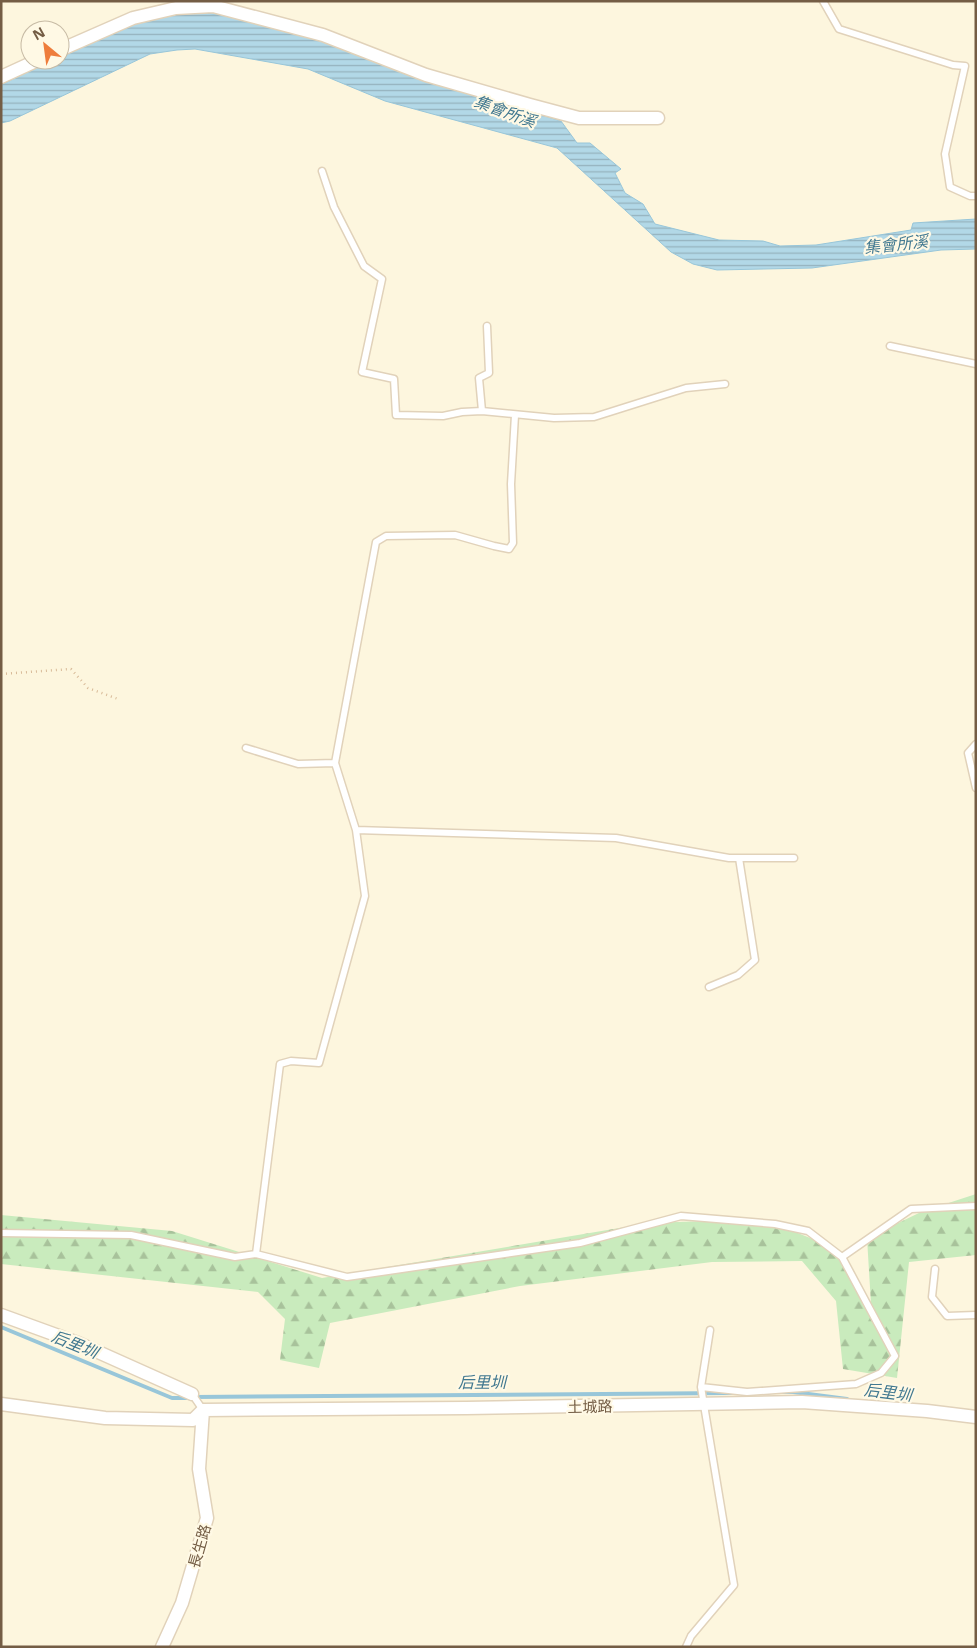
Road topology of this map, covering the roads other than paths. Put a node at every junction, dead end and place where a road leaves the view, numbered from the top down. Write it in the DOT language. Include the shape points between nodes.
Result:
graph roads {
  1 [pos="824,1"];
  2 [pos="70,46"];
  3 [pos="20,68"];
  4 [pos="1,77"];
  5 [pos="658,118"];
  6 [pos="322,171"];
  7 [pos="976,196"];
  8 [pos="487,326"];
  9 [pos="890,346"];
  10 [pos="976,364"];
  11 [pos="725,384"];
  12 [pos="482,411"];
  13 [pos="515,415"];
  14 [pos="976,744"];
  15 [pos="246,748"];
  16 [pos="335,763"];
  17 [pos="976,788"];
  18 [pos="356,830"];
  19 [pos="739,858"];
  20 [pos="794,858"];
  21 [pos="710,987"];
  22 [pos="976,1206"];
  23 [pos="1,1233"];
  24 [pos="256,1254"];
  25 [pos="842,1257"];
  26 [pos="936,1268"];
  27 [pos="1,1315"];
  28 [pos="976,1315"];
  29 [pos="710,1330"];
  30 [pos="701,1387"];
  31 [pos="198,1402"];
  32 [pos="1,1404"];
  33 [pos="705,1404"];
  34 [pos="976,1417"];
  35 [pos="162,1647"];
  36 [pos="686,1647"];
  1 -- 7 [label="lane" via="839,29 965,66 944,154 950,187"];
  2 -- 5 [label="street" via="133,18 176,8 213,6 323,36 426,75 530,106 578,118"];
  3 -- 4 [label="street"];
  6 -- 12 [label="lane" via="334,207 364,266 382,279 362,372 394,379 396,415 442,416"];
  8 -- 12 [label="lane" via="489,372 479,378"];
  9 -- 10 [label="lane"];
  11 -- 13 [label="lane" via="686,388 594,418"];
  12 -- 13 [label="lane"];
  13 -- 16 [label="lane" via="511,484 513,543 509,549 455,535 386,536 376,542"];
  14 -- 17 [label="lane" via="968,753"];
  15 -- 16 [label="lane" via="298,764"];
  16 -- 18 [label="lane"];
  18 -- 19 [label="lane" via="616,838"];
  18 -- 24 [label="lane" via="365,896 320,1063 291,1061 280,1064"];
  19 -- 20 [label="lane"];
  19 -- 21 [label="lane" via="755,960 738,975"];
  22 -- 25 [label="lane" via="911,1209"];
  23 -- 24 [label="lane" via="131,1235 234,1256"];
  24 -- 25 [label="lane" via="347,1277 580,1243 681,1216 775,1224 808,1231"];
  25 -- 30 [label="lane" via="895,1356 882,1373 856,1384 747,1392"];
  26 -- 28 [label="lane" via="932,1297 947,1316"];
  27 -- 31 [label="street" via="78,1344"];
  29 -- 30 [label="lane"];
  30 -- 33 [label="lane"];
  31 -- 32 [label="street" via="193,1420 105,1418"];
  31 -- 33 [label="street, 土城路" via="466,1408"];
  31 -- 35 [label="street, 長生路" via="199,1469 207,1518 182,1603"];
  33 -- 34 [label="street, 土城路" via="802,1402"];
  33 -- 36 [label="lane" via="734,1585 691,1636"];
}
